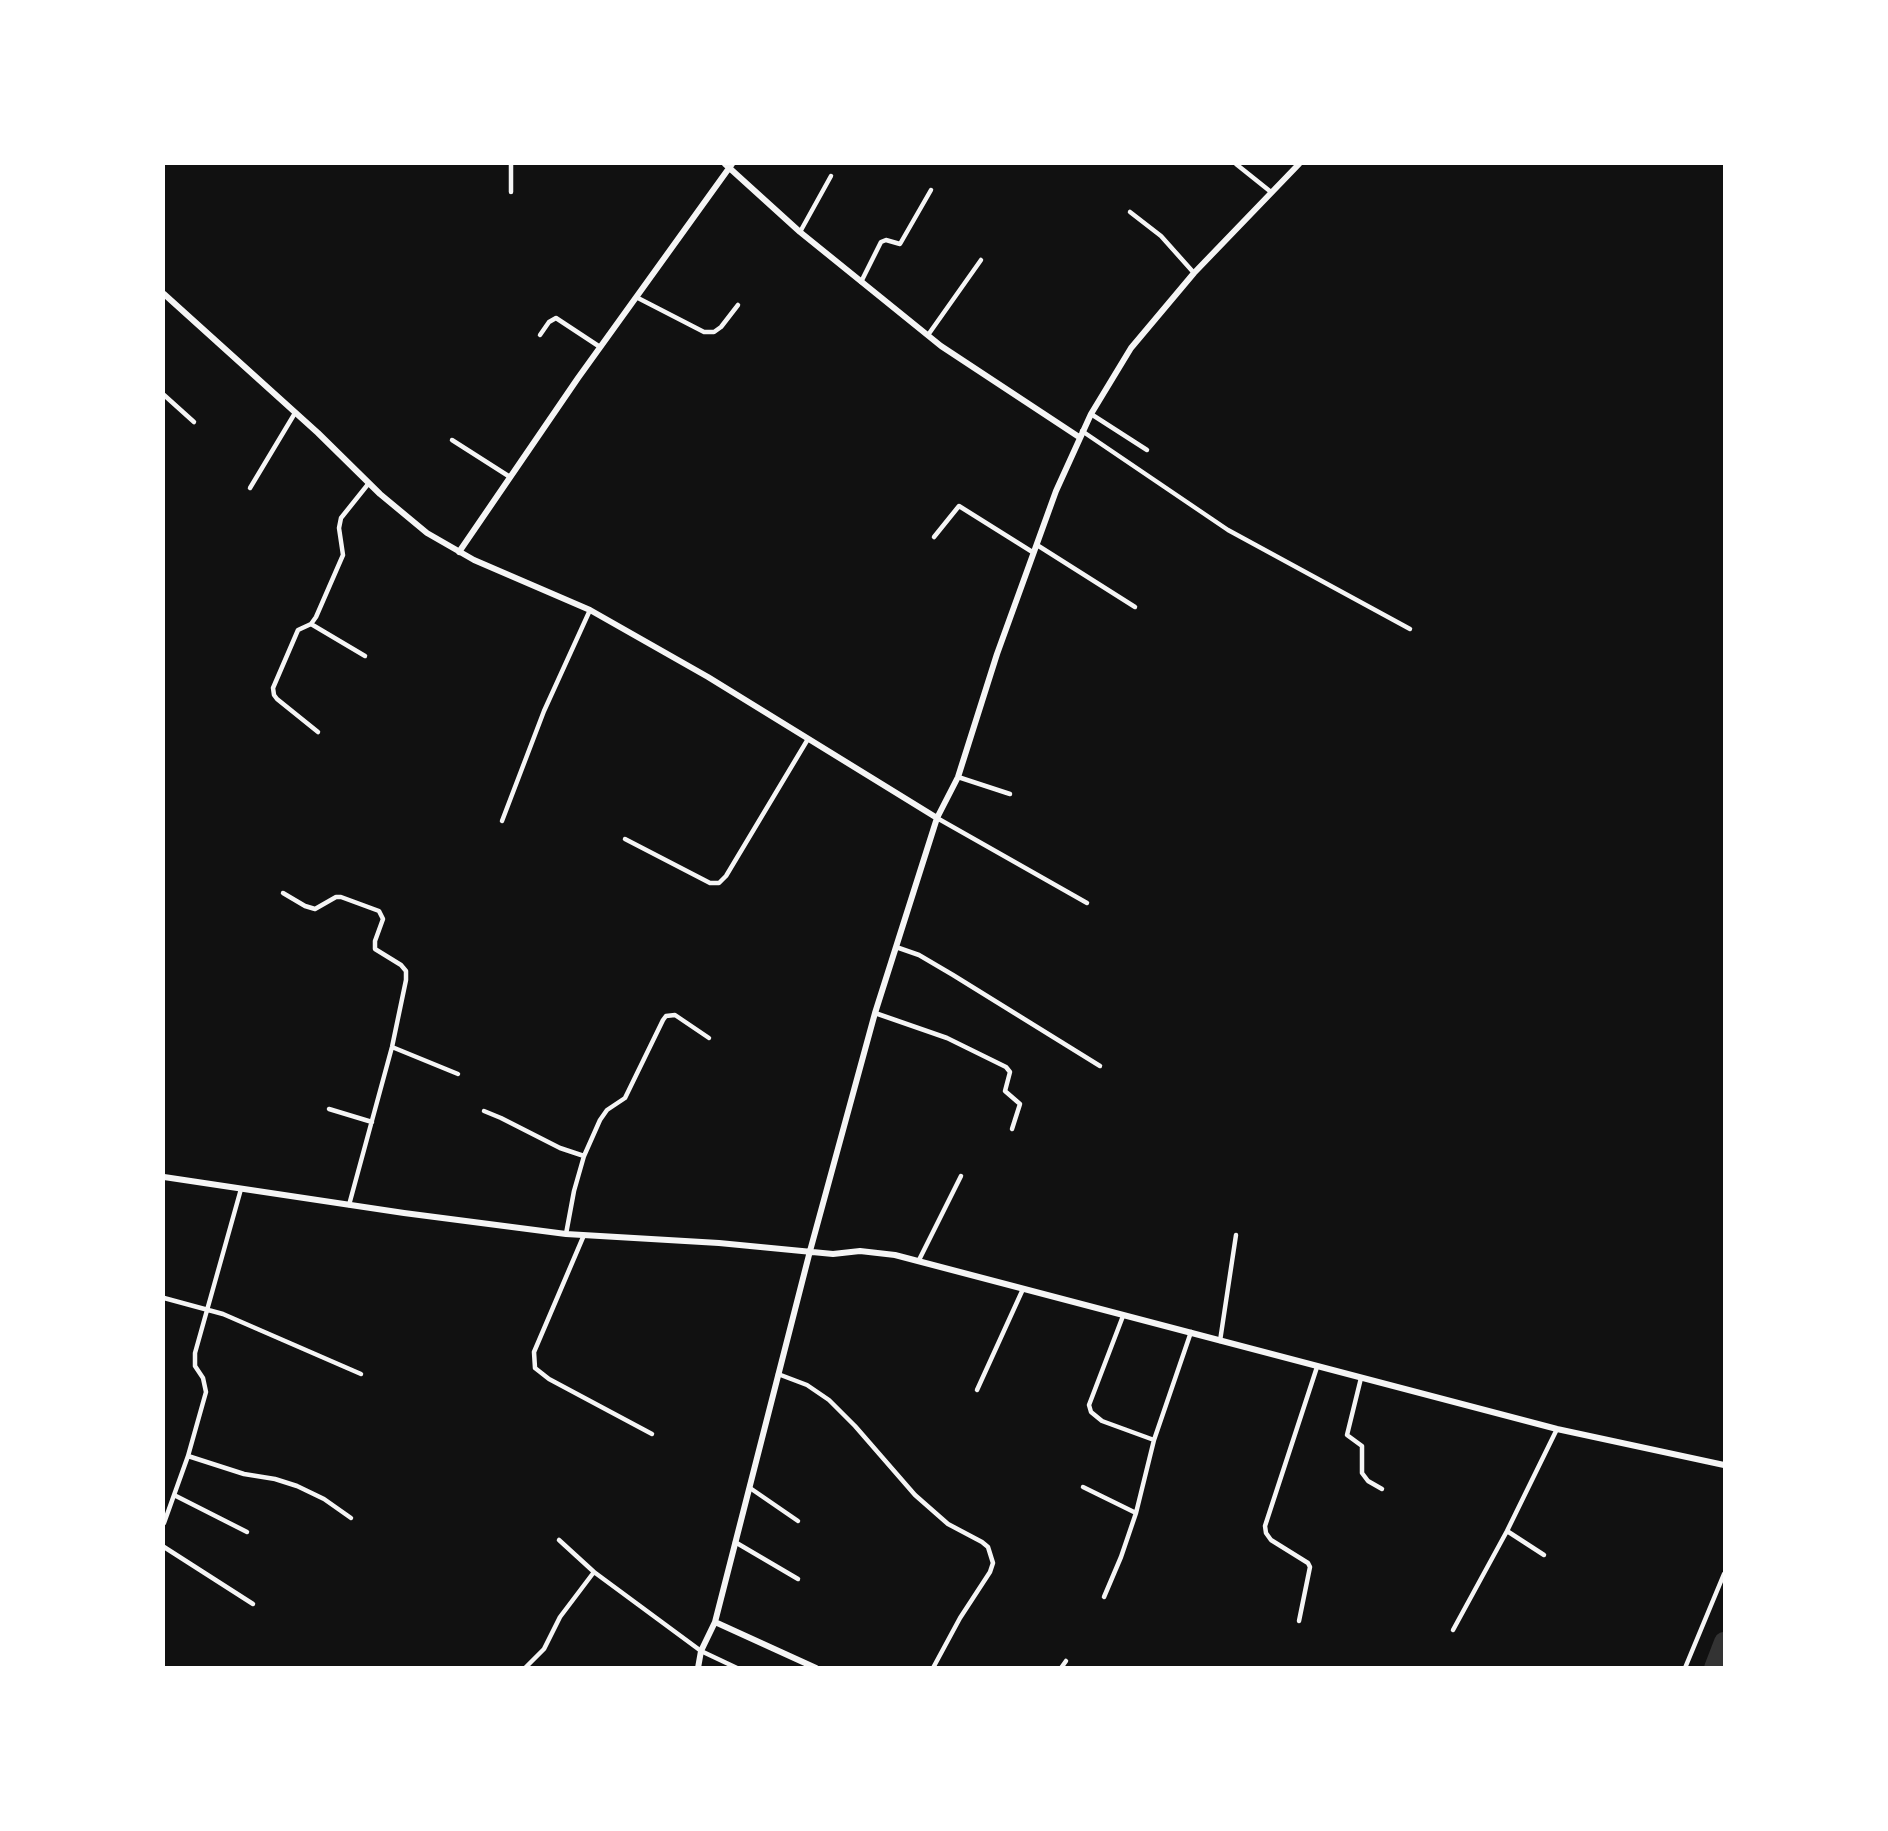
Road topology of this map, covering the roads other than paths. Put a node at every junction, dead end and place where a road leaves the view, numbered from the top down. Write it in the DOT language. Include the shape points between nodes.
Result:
graph roads {
  1 [pos="511,164"];
  2 [pos="1236,164"];
  3 [pos="1299,164"];
  4 [pos="728,165"];
  5 [pos="831,176"];
  6 [pos="931,190"];
  7 [pos="511,192"];
  8 [pos="1271,192"];
  9 [pos="1130,212"];
  10 [pos="800,232"];
  11 [pos="981,260"];
  12 [pos="1194,273"];
  13 [pos="861,282"];
  14 [pos="164,294"];
  15 [pos="636,297"];
  16 [pos="738,305"];
  17 [pos="540,335"];
  18 [pos="928,335"];
  19 [pos="600,347"];
  20 [pos="164,395"];
  21 [pos="295,413"];
  22 [pos="1091,414"];
  23 [pos="194,422"];
  24 [pos="1081,434"];
  25 [pos="452,440"];
  26 [pos="1147,450"];
  27 [pos="510,477"];
  28 [pos="369,483"];
  29 [pos="250,488"];
  30 [pos="934,537"];
  31 [pos="1037,545"];
  32 [pos="459,552"];
  33 [pos="1034,553"];
  34 [pos="1135,607"];
  35 [pos="590,610"];
  36 [pos="311,624"];
  37 [pos="1410,628"];
  38 [pos="365,656"];
  39 [pos="318,732"];
  40 [pos="808,740"];
  41 [pos="958,777"];
  42 [pos="1010,794"];
  43 [pos="937,818"];
  44 [pos="502,821"];
  45 [pos="625,839"];
  46 [pos="284,893"];
  47 [pos="1088,903"];
  48 [pos="896,947"];
  49 [pos="875,1013"];
  50 [pos="709,1038"];
  51 [pos="392,1047"];
  52 [pos="1100,1066"];
  53 [pos="458,1074"];
  54 [pos="329,1109"];
  55 [pos="484,1112"];
  56 [pos="372,1122"];
  57 [pos="1012,1129"];
  58 [pos="584,1156"];
  59 [pos="960,1176"];
  60 [pos="164,1177"];
  61 [pos="241,1189"];
  62 [pos="349,1205"];
  63 [pos="566,1234"];
  64 [pos="1236,1234"];
  65 [pos="584,1235"];
  66 [pos="810,1251"];
  67 [pos="919,1260"];
  68 [pos="1023,1289"];
  69 [pos="164,1298"];
  70 [pos="205,1311"];
  71 [pos="1123,1316"];
  72 [pos="1191,1332"];
  73 [pos="1220,1341"];
  74 [pos="1317,1367"];
  75 [pos="361,1374"];
  76 [pos="778,1374"];
  77 [pos="1361,1378"];
  78 [pos="977,1390"];
  79 [pos="1557,1429"];
  80 [pos="652,1434"];
  81 [pos="1154,1440"];
  82 [pos="188,1456"];
  83 [pos="1725,1465"];
  84 [pos="1083,1487"];
  85 [pos="750,1488"];
  86 [pos="1382,1489"];
  87 [pos="174,1495"];
  88 [pos="1136,1513"];
  89 [pos="351,1518"];
  90 [pos="798,1521"];
  91 [pos="164,1523"];
  92 [pos="1507,1531"];
  93 [pos="248,1532"];
  94 [pos="559,1540"];
  95 [pos="735,1542"];
  96 [pos="164,1547"];
  97 [pos="1544,1555"];
  98 [pos="594,1572"];
  99 [pos="1725,1574"];
  100 [pos="798,1579"];
  101 [pos="1104,1596"];
  102 [pos="253,1604"];
  103 [pos="1299,1621"];
  104 [pos="715,1622"];
  105 [pos="1453,1630"];
  106 [pos="701,1651"];
  107 [pos="1066,1661"];
  108 [pos="934,1667"];
  109 [pos="525,1668"];
  110 [pos="698,1668"];
  111 [pos="737,1668"];
  112 [pos="816,1668"];
  113 [pos="1061,1668"];
  114 [pos="1685,1668"];
  1 -- 7 [label="lane"];
  2 -- 8 [label="lane"];
  3 -- 8 [label="street"];
  4 -- 10 [label="street"];
  4 -- 15 [label="street"];
  5 -- 10 [label="lane"];
  6 -- 13 [label="lane" via="900,244 881,242"];
  8 -- 12 [label="street"];
  9 -- 12 [label="lane" via="1161,236"];
  10 -- 13 [label="street"];
  11 -- 18 [label="lane"];
  12 -- 22 [label="street" via="1131,348"];
  13 -- 18 [label="street"];
  14 -- 21 [label="street"];
  15 -- 16 [label="lane" via="704,332 721,327"];
  15 -- 19 [label="street"];
  17 -- 19 [label="lane" via="556,318"];
  18 -- 24 [label="street" via="984,375"];
  19 -- 27 [label="street"];
  20 -- 23 [label="lane"];
  21 -- 28 [label="street"];
  21 -- 29 [label="lane"];
  22 -- 24 [label="street"];
  22 -- 26 [label="lane"];
  24 -- 31 [label="street"];
  24 -- 37 [label="lane" via="1228,530"];
  25 -- 27 [label="lane"];
  27 -- 32 [label="street"];
  28 -- 32 [label="street" via="427,533"];
  28 -- 36 [label="lane" via="341,518 344,555"];
  30 -- 33 [label="lane" via="959,506"];
  31 -- 33 [label="street"];
  31 -- 34 [label="lane"];
  32 -- 35 [label="street"];
  33 -- 41 [label="street"];
  35 -- 40 [label="street" via="708,676"];
  35 -- 44 [label="lane" via="544,711"];
  36 -- 38 [label="lane"];
  36 -- 39 [label="lane" via="298,630 273,692"];
  40 -- 43 [label="street"];
  40 -- 45 [label="lane" via="719,883 710,883"];
  41 -- 42 [label="lane"];
  41 -- 43 [label="street"];
  43 -- 47 [label="lane"];
  43 -- 48 [label="street"];
  46 -- 51 [label="lane" via="315,909 341,897 383,916 375,949 401,965 406,974"];
  48 -- 49 [label="street"];
  48 -- 52 [label="lane" via="919,955"];
  49 -- 57 [label="lane" via="947,1038 1006,1067 1010,1072 1005,1091 1020,1104"];
  49 -- 66 [label="street"];
  50 -- 58 [label="lane" via="675,1015 666,1016 625,1098 603,1115"];
  51 -- 53 [label="lane"];
  51 -- 56 [label="lane"];
  54 -- 56 [label="lane"];
  55 -- 58 [label="lane"];
  56 -- 62 [label="lane"];
  58 -- 63 [label="lane"];
  59 -- 67 [label="lane"];
  60 -- 61 [label="street"];
  61 -- 62 [label="street"];
  61 -- 70 [label="lane"];
  62 -- 63 [label="street"];
  63 -- 65 [label="street"];
  64 -- 73 [label="lane"];
  65 -- 66 [label="street"];
  65 -- 80 [label="lane" via="534,1352 535,1368"];
  66 -- 67 [label="street" via="860,1251"];
  66 -- 76 [label="street"];
  67 -- 68 [label="street"];
  68 -- 71 [label="street"];
  68 -- 78 [label="lane"];
  69 -- 70 [label="lane"];
  70 -- 75 [label="lane" via="223,1314"];
  70 -- 82 [label="lane" via="194,1360 206,1392"];
  71 -- 72 [label="street"];
  71 -- 81 [label="lane" via="1089,1405 1090,1412 1102,1421"];
  72 -- 73 [label="street"];
  72 -- 81 [label="lane"];
  73 -- 74 [label="street"];
  74 -- 77 [label="street"];
  74 -- 103 [label="lane" via="1265,1526 1271,1540 1310,1567"];
  76 -- 85 [label="street"];
  76 -- 108 [label="lane" via="807,1385 829,1400 915,1495 948,1524 988,1547 993,1563 990,1572"];
  77 -- 79 [label="street"];
  77 -- 86 [label="lane" via="1347,1435 1362,1446 1362,1473"];
  79 -- 83 [label="street"];
  79 -- 92 [label="lane"];
  81 -- 88 [label="lane"];
  82 -- 87 [label="lane"];
  82 -- 89 [label="lane" via="297,1486"];
  84 -- 88 [label="lane"];
  85 -- 90 [label="lane"];
  85 -- 95 [label="street"];
  87 -- 91 [label="lane"];
  87 -- 93 [label="lane"];
  88 -- 101 [label="lane"];
  92 -- 97 [label="lane"];
  92 -- 105 [label="lane"];
  94 -- 98 [label="lane"];
  95 -- 100 [label="lane"];
  95 -- 104 [label="street"];
  96 -- 102 [label="lane"];
  98 -- 106 [label="lane"];
  98 -- 109 [label="lane" via="563,1612 544,1649"];
  99 -- 114 [label="lane"];
  104 -- 106 [label="street"];
  104 -- 112 [label="street"];
  106 -- 110 [label="street"];
  106 -- 111 [label="lane"];
  107 -- 113 [label="lane"];
}
